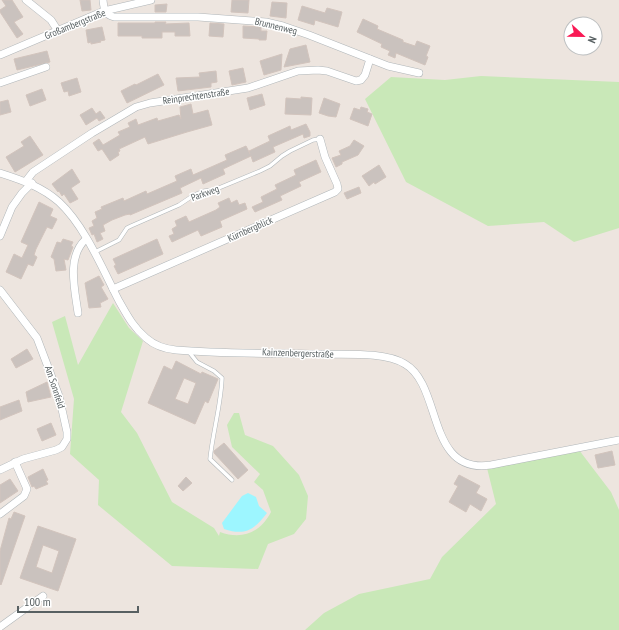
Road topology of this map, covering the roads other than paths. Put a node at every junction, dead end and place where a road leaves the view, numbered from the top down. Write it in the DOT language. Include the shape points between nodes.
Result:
graph roads {
  1 [pos="26,0"];
  2 [pos="103,0"];
  3 [pos="151,0"];
  4 [pos="104,11"];
  5 [pos="58,31"];
  6 [pos="0,55"];
  7 [pos="370,59"];
  8 [pos="46,67"];
  9 [pos="419,73"];
  10 [pos="0,83"];
  11 [pos="320,139"];
  12 [pos="0,173"];
  13 [pos="29,182"];
  14 [pos="0,236"];
  15 [pos="86,240"];
  16 [pos="94,253"];
  17 [pos="113,289"];
  18 [pos="0,290"];
  19 [pos="78,313"];
  20 [pos="189,351"];
  21 [pos="619,440"];
  22 [pos="16,462"];
  23 [pos="0,470"];
  24 [pos="232,480"];
  25 [pos="0,514"];
  26 [pos="43,596"];
  27 [pos="0,627"];
  1 -- 5 [label="street" via="51,20"];
  2 -- 4 [label="street"];
  3 -- 4 [label="street, Großambergstraße"];
  4 -- 5 [label="street, Großambergstraße"];
  4 -- 7 [label="street, Brunnenweg" via="114,17 198,17 266,22 302,32"];
  5 -- 6 [label="street, Großambergstraße"];
  7 -- 9 [label="street, Brunnenweg" via="401,70"];
  7 -- 13 [label="street, Reinprechtenstraße" via="361,80 356,81 327,71 298,71 248,88 136,107 33,172"];
  8 -- 10 [label="street"];
  11 -- 16 [label="lane, Parkweg" via="290,151 260,171 214,190 194,195 179,205 127,228 119,240"];
  11 -- 17 [label="street, Kürnbergblick" via="324,157 337,184 338,189 335,192"];
  12 -- 13 [label="street, Kainzenbergerstraße"];
  13 -- 14 [label="street, Reinprechtenstraße" via="12,207"];
  13 -- 15 [label="street, Kainzenbergerstraße" via="61,204"];
  15 -- 16 [label="street, Kainzenbergerstraße"];
  15 -- 19 [label="street" via="80,247 73,267"];
  16 -- 17 [label="street, Kainzenbergerstraße"];
  17 -- 20 [label="street, Kainzenbergerstraße" via="129,320 147,339 168,349"];
  18 -- 22 [label="street, Am Sonnfeld" via="37,338 57,389 67,432 67,439 62,447"];
  20 -- 21 [label="street, Kainzenbergerstraße" via="380,356 400,361 412,370 421,382 448,448 471,465 491,465"];
  20 -- 24 [label="lane" via="197,362 222,378 220,406 210,458"];
  22 -- 23 [label="street, Am Sonnfeld"];
  22 -- 25 [label="street" via="27,489 24,496"];
  26 -- 27 [label="street"];
}
